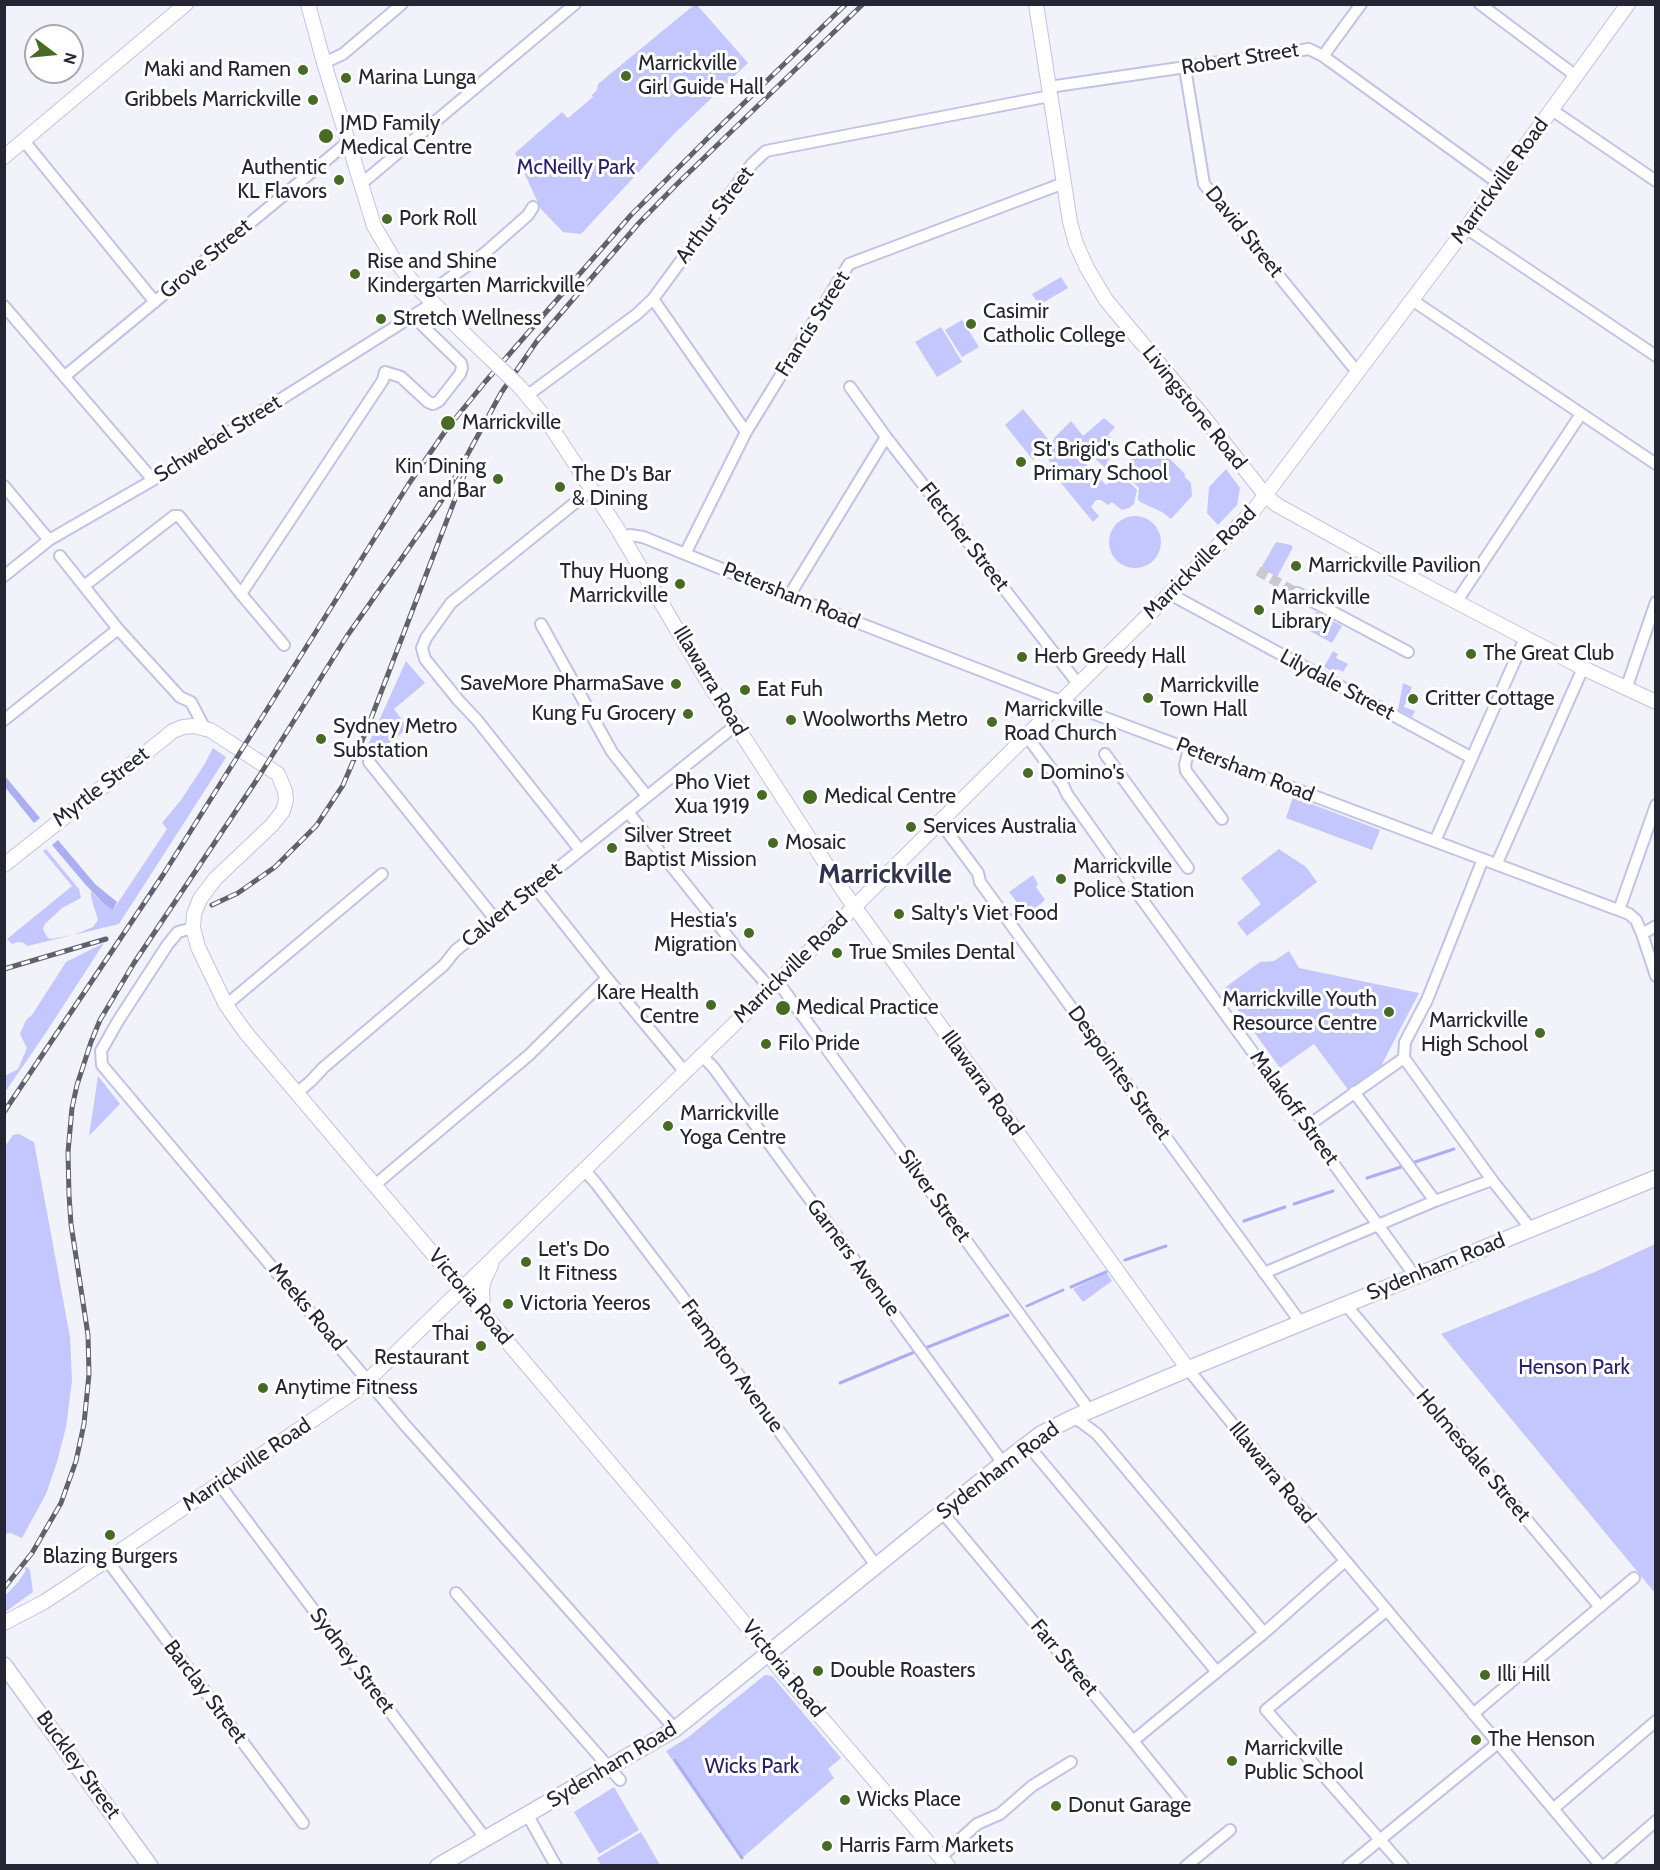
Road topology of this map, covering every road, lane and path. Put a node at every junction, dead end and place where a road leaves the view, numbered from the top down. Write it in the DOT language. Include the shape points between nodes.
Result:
graph roads {
  1 [pos="186,4"];
  2 [pos="308,4"];
  3 [pos="402,4"];
  4 [pos="575,4"];
  5 [pos="1036,4"];
  6 [pos="1361,4"];
  7 [pos="1480,4"];
  8 [pos="1628,4"];
  9 [pos="1323,56"];
  10 [pos="324,63"];
  11 [pos="1185,68"];
  12 [pos="1576,76"];
  13 [pos="1049,92"];
  14 [pos="1552,110"];
  15 [pos="24,141"];
  16 [pos="348,142"];
  17 [pos="4,157"];
  18 [pos="1656,181"];
  19 [pos="1064,183"];
  20 [pos="1498,183"];
  21 [pos="361,184"];
  22 [pos="533,207"];
  23 [pos="1466,228"];
  24 [pos="653,299"];
  25 [pos="429,300"];
  26 [pos="1413,300"];
  27 [pos="155,302"];
  28 [pos="6,309"];
  29 [pos="415,315"];
  30 [pos="1656,356"];
  31 [pos="1358,373"];
  32 [pos="65,376"];
  33 [pos="850,387"];
  34 [pos="524,391"];
  35 [pos="1581,414"];
  36 [pos="746,432"];
  37 [pos="886,437"];
  38 [pos="1656,464"];
  39 [pos="153,480"];
  40 [pos="4,486"];
  41 [pos="592,489"];
  42 [pos="1266,496"];
  43 [pos="623,537"];
  44 [pos="49,540"];
  45 [pos="686,554"];
  46 [pos="60,556"];
  47 [pos="4,576"];
  48 [pos="84,586"];
  49 [pos="1297,592"];
  50 [pos="241,594"];
  51 [pos="1170,594"];
  52 [pos="789,596"];
  53 [pos="1457,601"];
  54 [pos="1656,602"];
  55 [pos="541,624"];
  56 [pos="118,628"];
  57 [pos="1525,638"];
  58 [pos="284,645"];
  59 [pos="1408,652"];
  60 [pos="1583,668"];
  61 [pos="1079,685"];
  62 [pos="1626,689"];
  63 [pos="1062,701"];
  64 [pos="1656,702"];
  65 [pos="4,720"];
  66 [pos="736,725"];
  67 [pos="204,727"];
  68 [pos="1029,735"];
  69 [pos="1189,748"];
  70 [pos="1106,754"];
  71 [pos="1472,758"];
  72 [pos="369,762"];
  73 [pos="647,796"];
  74 [pos="1656,805"];
  75 [pos="628,812"];
  76 [pos="1222,819"];
  77 [pos="940,822"];
  78 [pos="1435,841"];
  79 [pos="580,850"];
  80 [pos="1483,859"];
  81 [pos="1497,863"];
  82 [pos="4,865"];
  83 [pos="1188,868"];
  84 [pos="382,874"];
  85 [pos="535,887"];
  86 [pos="854,906"];
  87 [pos="1619,910"];
  88 [pos="495,919"];
  89 [pos="1656,926"];
  90 [pos="193,928"];
  91 [pos="1642,934"];
  92 [pos="1656,976"];
  93 [pos="607,978"];
  94 [pos="775,985"];
  95 [pos="226,1005"];
  96 [pos="701,1055"];
  97 [pos="1404,1058"];
  98 [pos="685,1072"];
  99 [pos="1354,1092"];
  100 [pos="297,1093"];
  101 [pos="1306,1127"];
  102 [pos="584,1170"];
  103 [pos="1656,1178"];
  104 [pos="1492,1180"];
  105 [pos="376,1184"];
  106 [pos="1435,1201"];
  107 [pos="1378,1225"];
  108 [pos="1530,1229"];
  109 [pos="497,1255"];
  110 [pos="1264,1273"];
  111 [pos="1415,1276"];
  112 [pos="462,1289"];
  113 [pos="1346,1305"];
  114 [pos="483,1313"];
  115 [pos="1301,1323"];
  116 [pos="1188,1369"];
  117 [pos="368,1380"];
  118 [pos="1093,1409"];
  119 [pos="1072,1418"];
  120 [pos="1097,1434"];
  121 [pos="1027,1444"];
  122 [pos="1003,1463"];
  123 [pos="219,1484"];
  124 [pos="942,1512"];
  125 [pos="107,1560"];
  126 [pos="1346,1561"];
  127 [pos="877,1567"];
  128 [pos="1634,1578"];
  129 [pos="456,1593"];
  130 [pos="1600,1607"];
  131 [pos="1387,1610"];
  132 [pos="5,1624"];
  133 [pos="1264,1633"];
  134 [pos="768,1653"];
  135 [pos="4,1665"];
  136 [pos="1217,1671"];
  137 [pos="1473,1714"];
  138 [pos="1656,1721"];
  139 [pos="675,1729"];
  140 [pos="1133,1741"];
  141 [pos="1498,1743"];
  142 [pos="1071,1762"];
  143 [pos="610,1767"];
  144 [pos="620,1780"];
  145 [pos="1184,1804"];
  146 [pos="1553,1809"];
  147 [pos="527,1814"];
  148 [pos="1656,1821"];
  149 [pos="303,1823"];
  150 [pos="1230,1830"];
  151 [pos="485,1838"];
  152 [pos="1380,1840"];
  153 [pos="944,1861"];
  154 [pos="150,1866"];
  155 [pos="438,1866"];
  156 [pos="556,1866"];
  157 [pos="1186,1866"];
  158 [pos="1348,1866"];
  159 [pos="1403,1866"];
  160 [pos="1603,1866"];
  1 -- 15 [label="main road"];
  2 -- 10 [label="main road, Illawarra Road"];
  3 -- 10 [label="street" via="343,54"];
  4 -- 21 [label="street"];
  5 -- 13 [label="main road, Livingstone Road"];
  6 -- 9 [label="street"];
  7 -- 12 [label="street"];
  8 -- 12 [label="main road, Marrickville Road"];
  9 -- 11 [label="street, Robert Street" via="1309,49"];
  9 -- 20 [label="street, Robert Street"];
  10 -- 16 [label="main road, Illawarra Road"];
  11 -- 13 [label="street, Robert Street"];
  11 -- 31 [label="street, David Street" via="1204,184"];
  12 -- 14 [label="main road, Marrickville Road"];
  13 -- 19 [label="main road, Livingstone Road"];
  13 -- 24 [label="street, Arthur Street" via="766,151 752,164"];
  14 -- 18 [label="street"];
  14 -- 20 [label="main road, Marrickville Road"];
  15 -- 17 [label="main road"];
  15 -- 27 [label="street"];
  16 -- 21 [label="main road, Illawarra Road"];
  16 -- 27 [label="street, Grove Street"];
  19 -- 36 [label="street, Francis Street" via="849,264"];
  19 -- 42 [label="main road, Livingstone Road" via="1076,244 1106,300"];
  20 -- 23 [label="main road, Marrickville Road"];
  21 -- 25 [label="main road, Illawarra Road" via="379,236"];
  22 -- 25 [label="street, Schwebel Street"];
  23 -- 26 [label="main road, Marrickville Road"];
  23 -- 30 [label="street"];
  24 -- 34 [label="street, Arthur Street" via="638,314"];
  24 -- 36 [label="street"];
  25 -- 29 [label="street, Schwebel Street"];
  25 -- 34 [label="main road, Illawarra Road, bridge"];
  26 -- 31 [label="main road, Marrickville Road"];
  26 -- 35 [label="street"];
  27 -- 32 [label="street, Grove Street"];
  28 -- 32 [label="street"];
  29 -- 39 [label="street, Schwebel Street"];
  29 -- 50 [label="street" via="461,363 462,371 433,404 401,378 385,372"];
  31 -- 42 [label="main road, Marrickville Road"];
  32 -- 39 [label="street"];
  33 -- 37 [label="street, Fletcher Street"];
  34 -- 41 [label="main road, Illawarra Road"];
  35 -- 38 [label="street"];
  35 -- 53 [label="street"];
  36 -- 45 [label="street, Francis Street"];
  37 -- 52 [label="street"];
  37 -- 61 [label="street, Fletcher Street"];
  39 -- 44 [label="street, Schwebel Street"];
  40 -- 44 [label="street"];
  41 -- 43 [label="main road, Illawarra Road"];
  41 -- 79 [label="street" via="451,603 426,638 422,652"];
  42 -- 51 [label="main road, Marrickville Road"];
  42 -- 53 [label="main road, Livingstone Road"];
  43 -- 45 [label="street, Petersham Road" via="643,537"];
  43 -- 66 [label="main road, Illawarra Road"];
  44 -- 47 [label="street, Schwebel Street"];
  45 -- 52 [label="street, Petersham Road"];
  46 -- 48 [label="street"];
  48 -- 50 [label="street" via="179,516"];
  48 -- 56 [label="street"];
  49 -- 59 [label="street"];
  50 -- 58 [label="street"];
  51 -- 61 [label="main road, Marrickville Road"];
  51 -- 71 [label="street, Lilydale Street"];
  52 -- 63 [label="street, Petersham Road"];
  53 -- 57 [label="main road, Livingstone Road"];
  54 -- 62 [label="street"];
  55 -- 73 [label="street" via="612,752"];
  56 -- 65 [label="street"];
  56 -- 67 [label="street" via="180,697 191,702"];
  57 -- 60 [label="main road, Livingstone Road"];
  57 -- 71 [label="street"];
  60 -- 62 [label="main road, Livingstone Road"];
  60 -- 81 [label="street"];
  61 -- 63 [label="main road, Marrickville Road"];
  62 -- 64 [label="main road, Livingstone Road"];
  63 -- 68 [label="main road, Marrickville Road"];
  63 -- 69 [label="street, Petersham Road"];
  66 -- 73 [label="street, Calvert Street"];
  66 -- 86 [label="main road, Illawarra Road"];
  67 -- 82 [label="main road, Myrtle Street" via="173,732"];
  67 -- 90 [label="main road" via="278,774 286,800 278,819 209,886 197,906"];
  68 -- 77 [label="main road, Marrickville Road"];
  68 -- 101 [label="street, Malakoff Street" via="1067,794"];
  69 -- 76 [label="street" via="1186,771"];
  69 -- 78 [label="street, Petersham Road"];
  70 -- 83 [label="street"];
  71 -- 78 [label="street"];
  72 -- 88 [label="street"];
  73 -- 75 [label="street, Calvert Street"];
  74 -- 87 [label="street"];
  75 -- 79 [label="street, Calvert Street"];
  75 -- 94 [label="street, Silver Street" via="736,950"];
  77 -- 86 [label="main road, Marrickville Road"];
  77 -- 110 [label="street, Despointes Street"];
  78 -- 80 [label="street, Petersham Road"];
  79 -- 85 [label="street, Calvert Street"];
  80 -- 81 [label="street, Petersham Road"];
  80 -- 97 [label="street" via="1427,1000 1405,1041"];
  81 -- 87 [label="street, Petersham Road"];
  84 -- 95 [label="street"];
  85 -- 88 [label="street, Calvert Street"];
  85 -- 93 [label="street"];
  86 -- 94 [label="main road, Marrickville Road"];
  86 -- 116 [label="main road, Illawarra Road"];
  87 -- 91 [label="street, Petersham Road" via="1633,916"];
  88 -- 100 [label="street, Calvert Street"];
  89 -- 91 [label="street"];
  90 -- 95 [label="main road, Victoria Road"];
  90 -- 117 [label="street, Meeks Road" via="178,932 161,954 101,1051 102,1065"];
  91 -- 92 [label="street"];
  93 -- 98 [label="street"];
  93 -- 105 [label="street" via="529,1055"];
  94 -- 96 [label="main road, Marrickville Road"];
  94 -- 118 [label="street, Silver Street"];
  95 -- 100 [label="main road, Victoria Road"];
  96 -- 98 [label="main road, Marrickville Road"];
  96 -- 122 [label="street, Garners Avenue"];
  97 -- 99 [label="street"];
  97 -- 104 [label="street"];
  98 -- 102 [label="main road, Marrickville Road"];
  99 -- 101 [label="street"];
  99 -- 106 [label="street"];
  100 -- 105 [label="main road, Victoria Road"];
  101 -- 107 [label="street, Malakoff Street"];
  102 -- 109 [label="main road, Marrickville Road"];
  102 -- 127 [label="street, Frampton Avenue" via="681,1294"];
  103 -- 108 [label="main road, Sydenham Road"];
  104 -- 106 [label="street"];
  104 -- 108 [label="street"];
  105 -- 112 [label="main road, Victoria Road"];
  106 -- 107 [label="street"];
  107 -- 110 [label="street"];
  107 -- 111 [label="street, Malakoff Street"];
  108 -- 111 [label="main road, Sydenham Road"];
  109 -- 112 [label="main road, Marrickville Road"];
  109 -- 114 [label="main road" via="484,1280"];
  110 -- 115 [label="street, Despointes Street"];
  111 -- 113 [label="main road, Sydenham Road"];
  112 -- 114 [label="main road, Victoria Road"];
  112 -- 117 [label="main road, Marrickville Road"];
  113 -- 115 [label="main road, Sydenham Road"];
  113 -- 130 [label="street, Holmesdale Street"];
  114 -- 134 [label="main road, Victoria Road"];
  115 -- 116 [label="main road, Sydenham Road"];
  116 -- 118 [label="main road, Sydenham Road"];
  116 -- 126 [label="street, Illawarra Road"];
  117 -- 123 [label="main road, Marrickville Road"];
  117 -- 139 [label="street, Meeks Road"];
  118 -- 119 [label="main road, Sydenham Road"];
  118 -- 120 [label="street"];
  119 -- 120 [label="street"];
  119 -- 121 [label="main road, Sydenham Road"];
  120 -- 133 [label="street"];
  121 -- 122 [label="main road, Sydenham Road"];
  121 -- 136 [label="street"];
  122 -- 124 [label="main road, Sydenham Road"];
  123 -- 125 [label="main road, Marrickville Road"];
  123 -- 151 [label="street, Sydney Street"];
  124 -- 127 [label="main road, Sydenham Road"];
  124 -- 140 [label="street, Farr Street"];
  125 -- 132 [label="main road, Marrickville Road"];
  125 -- 149 [label="street, Barclay Street"];
  126 -- 131 [label="street, Illawarra Road"];
  126 -- 133 [label="street"];
  127 -- 134 [label="main road, Sydenham Road"];
  128 -- 130 [label="street"];
  129 -- 143 [label="street"];
  130 -- 137 [label="street"];
  131 -- 137 [label="street, Illawarra Road"];
  131 -- 152 [label="street" via="1266,1710"];
  133 -- 136 [label="street"];
  134 -- 139 [label="main road, Sydenham Road"];
  134 -- 153 [label="main road, Victoria Road"];
  135 -- 154 [label="main road, Buckley Street"];
  136 -- 140 [label="street"];
  137 -- 141 [label="street, Illawarra Road"];
  138 -- 146 [label="street"];
  139 -- 143 [label="main road, Sydenham Road"];
  140 -- 145 [label="street, Farr Street"];
  141 -- 146 [label="street, Illawarra Road"];
  141 -- 152 [label="street"];
  142 -- 153 [label="street" via="1032,1786 999,1814 977,1824"];
  143 -- 144 [label="street"];
  143 -- 147 [label="main road, Sydenham Road"];
  146 -- 160 [label="street, Illawarra Road"];
  147 -- 151 [label="main road, Sydenham Road"];
  147 -- 156 [label="street"];
  148 -- 160 [label="street"];
  150 -- 157 [label="street"];
  151 -- 155 [label="main road, Sydenham Road"];
  152 -- 158 [label="street"];
  152 -- 159 [label="street"];
}
